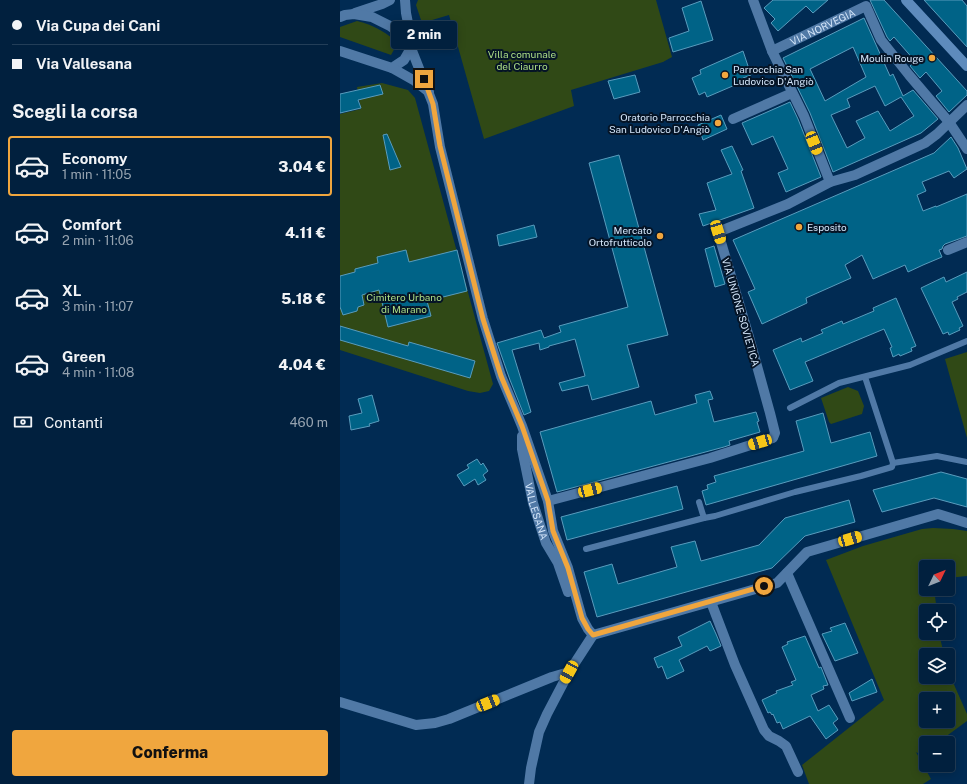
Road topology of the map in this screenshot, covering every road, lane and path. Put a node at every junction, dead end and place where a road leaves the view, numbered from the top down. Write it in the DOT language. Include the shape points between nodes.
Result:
graph roads {
  1 [pos="390,0"];
  2 [pos="405,0"];
  3 [pos="753,0"];
  4 [pos="906,0"];
  5 [pos="354,14"];
  6 [pos="340,17"];
  7 [pos="410,44"];
  8 [pos="340,51"];
  9 [pos="772,51"];
  10 [pos="967,66"];
  11 [pos="392,68"];
  12 [pos="429,92"];
  13 [pos="792,93"];
  14 [pos="967,104"];
  15 [pos="733,118"];
  16 [pos="949,122"];
  17 [pos="967,148"];
  18 [pos="830,182"];
  19 [pos="967,242"];
  20 [pos="948,250"];
  21 [pos="967,341"];
  22 [pos="866,377"];
  23 [pos="790,408"];
  24 [pos="522,426"];
  25 [pos="967,462"];
  26 [pos="893,463"];
  27 [pos="548,501"];
  28 [pos="699,502"];
  29 [pos="704,518"];
  30 [pos="967,523"];
  31 [pos="586,549"];
  32 [pos="787,573"];
  33 [pos="710,602"];
  34 [pos="593,635"];
  35 [pos="569,672"];
  36 [pos="340,702"];
  37 [pos="850,718"];
  38 [pos="798,772"];
  39 [pos="529,784"];
  1 -- 5 [label="street"];
  2 -- 7 [label="street"];
  3 -- 9 [label="street"];
  4 -- 10 [label="main road"];
  5 -- 6 [label="street"];
  5 -- 7 [label="street" via="372,17 390,26"];
  7 -- 11 [label="street" via="404,60"];
  7 -- 12 [label="street"];
  8 -- 11 [label="street"];
  9 -- 13 [label="street"];
  9 -- 16 [label="street, VIA NORVEGIA" via="866,6 881,40"];
  11 -- 12 [label="street"];
  12 -- 24 [label="street" via="483,319 501,376"];
  13 -- 15 [label="street"];
  13 -- 18 [label="street" via="804,116"];
  14 -- 16 [label="street, VIA UNIONE SOVIETICA"];
  16 -- 17 [label="street, VIA NORVEGIA"];
  16 -- 18 [label="street, VIA UNIONE SOVIETICA" via="925,143"];
  18 -- 27 [label="street, VIA UNIONE SOVIETICA" via="788,204 718,232 775,433 773,438 710,458"];
  19 -- 20 [label="street"];
  21 -- 22 [label="lane" via="910,365"];
  22 -- 23 [label="lane" via="839,383"];
  22 -- 26 [label="lane"];
  24 -- 27 [label="street, VALLESANA"];
  24 -- 34 [label="street, VALLESANA" via="522,449 533,502 546,544 564,578 577,625"];
  25 -- 26 [label="lane" via="937,456"];
  26 -- 29 [label="lane" via="892,467"];
  27 -- 34 [label="street, VALLESANA" via="553,531 568,568 582,618"];
  28 -- 29 [label="lane"];
  29 -- 31 [label="lane"];
  30 -- 32 [label="street" via="938,514 807,552"];
  32 -- 33 [label="street" via="777,583"];
  32 -- 37 [label="street"];
  33 -- 34 [label="street"];
  33 -- 38 [label="street" via="764,730 786,746"];
  34 -- 35 [label="street"];
  35 -- 36 [label="street" via="449,720 435,723 416,724"];
  35 -- 39 [label="street" via="539,732 530,768"];
}
